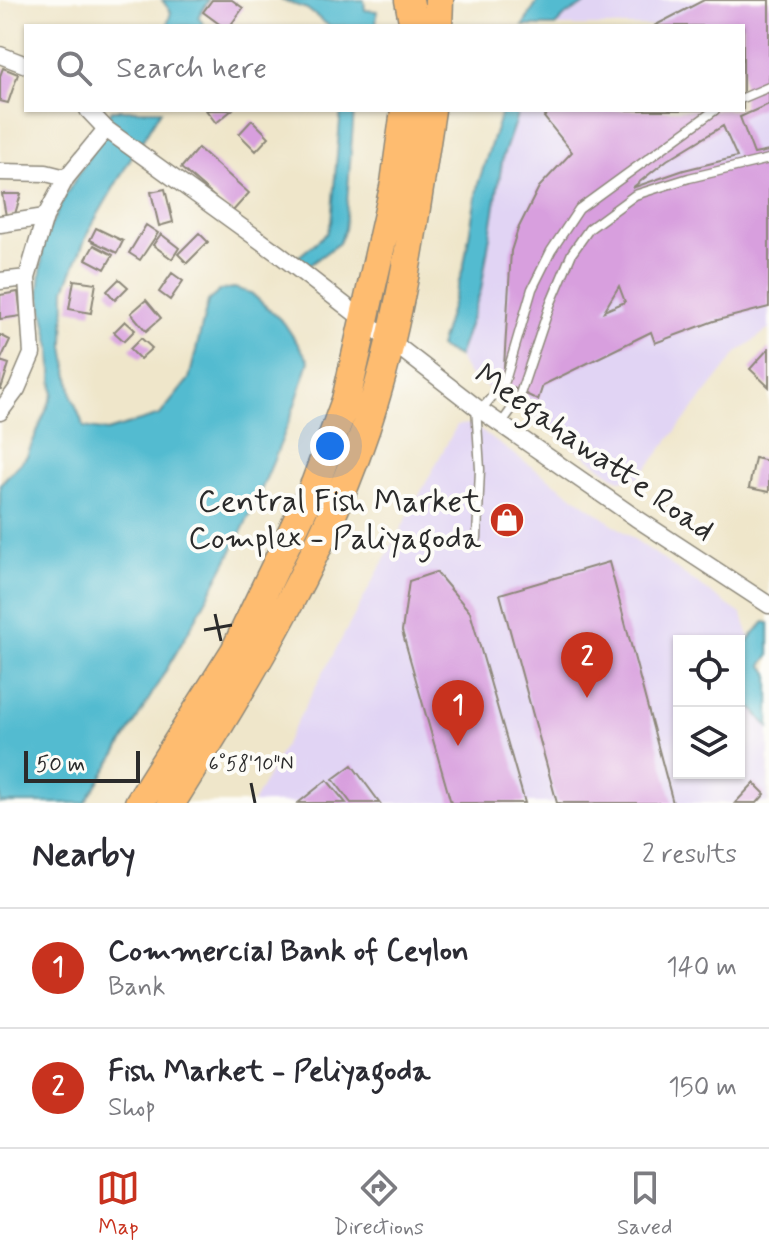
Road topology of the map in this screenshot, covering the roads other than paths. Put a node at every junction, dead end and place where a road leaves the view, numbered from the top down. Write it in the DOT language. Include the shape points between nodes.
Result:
graph roads {
  1 [pos="0,55"];
  2 [pos="24,64"];
  3 [pos="769,87"];
  4 [pos="745,97"];
  5 [pos="90,112"];
  6 [pos="405,112"];
  7 [pos="431,112"];
  8 [pos="712,112"];
  9 [pos="106,129"];
  10 [pos="769,159"];
  11 [pos="0,172"];
  12 [pos="66,178"];
  13 [pos="45,217"];
  14 [pos="0,224"];
  15 [pos="27,278"];
  16 [pos="0,281"];
  17 [pos="364,318"];
  18 [pos="392,340"];
  19 [pos="479,408"];
  20 [pos="0,412"];
  21 [pos="501,424"];
  22 [pos="477,538"];
  23 [pos="769,605"];
  24 [pos="139,803"];
  25 [pos="171,803"];
  1 -- 2 [label="street"];
  3 -- 4 [label="lane"];
  5 -- 9 [label="street"];
  6 -- 17 [label="highway" via="395,183"];
  7 -- 18 [label="highway"];
  8 -- 19 [label="lane" via="579,209 532,289 505,381"];
  9 -- 12 [label="street"];
  9 -- 17 [label="street"];
  10 -- 21 [label="lane" via="635,195 589,229 572,253 518,400"];
  11 -- 12 [label="street"];
  12 -- 13 [label="street"];
  13 -- 14 [label="street"];
  13 -- 15 [label="street"];
  15 -- 16 [label="street"];
  15 -- 20 [label="street" via="32,354"];
  17 -- 18 [label="street, Meegahawatte Road"];
  17 -- 24 [label="highway" via="346,400 315,484 235,651"];
  18 -- 19 [label="street, Meegahawatte Road"];
  18 -- 25 [label="highway" via="323,537 260,656"];
  19 -- 21 [label="street, Meegahawatte Road"];
  19 -- 22 [label="lane"];
  21 -- 23 [label="street, Meegahawatte Road"];
}
